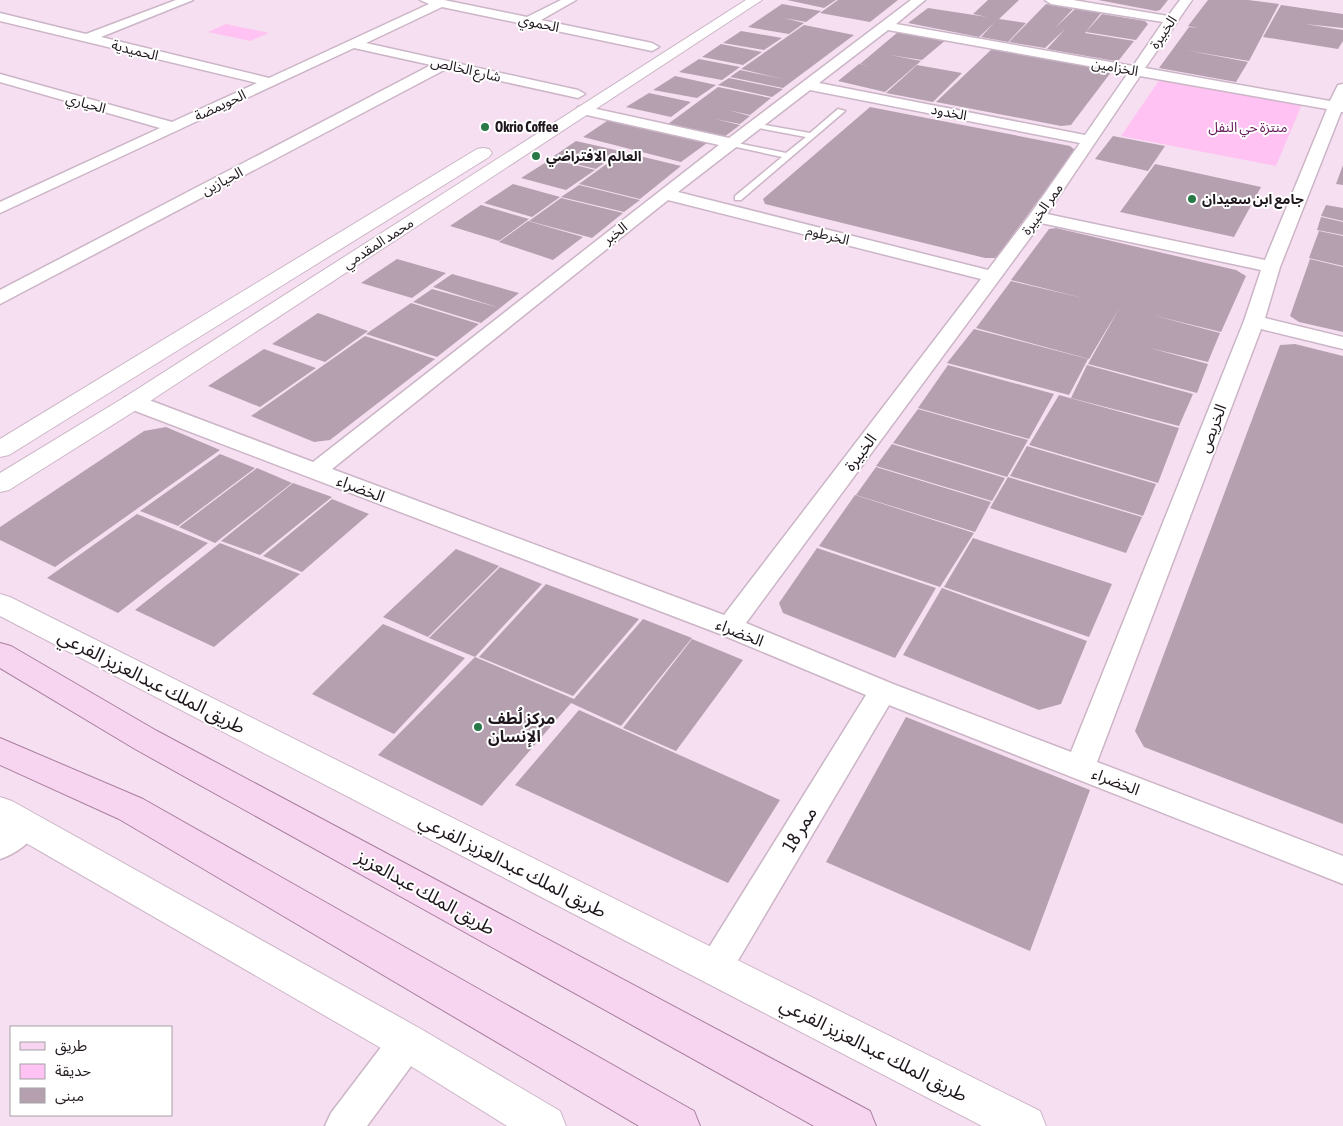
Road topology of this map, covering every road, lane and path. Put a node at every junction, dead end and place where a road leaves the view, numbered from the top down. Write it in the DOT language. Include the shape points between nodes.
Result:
graph roads {
  1 [pos="166,0"];
  2 [pos="426,0"];
  3 [pos="570,0"];
  4 [pos="728,0"];
  5 [pos="755,0"];
  6 [pos="919,0"];
  7 [pos="1050,0"];
  8 [pos="1186,0"];
  9 [pos="184,2"];
  10 [pos="441,3"];
  11 [pos="0,17"];
  12 [pos="1170,20"];
  13 [pos="530,21"];
  14 [pos="886,26"];
  15 [pos="87,38"];
  16 [pos="353,44"];
  17 [pos="652,47"];
  18 [pos="444,64"];
  19 [pos="1138,71"];
  20 [pos="0,78"];
  21 [pos="270,82"];
  22 [pos="596,83"];
  23 [pos="808,85"];
  24 [pos="617,87"];
  25 [pos="1341,101"];
  26 [pos="581,102"];
  27 [pos="841,111"];
  28 [pos="756,125"];
  29 [pos="172,127"];
  30 [pos="519,131"];
  31 [pos="812,136"];
  32 [pos="1090,140"];
  33 [pos="502,141"];
  34 [pos="730,143"];
  35 [pos="787,156"];
  36 [pos="665,194"];
  37 [pos="738,198"];
  38 [pos="0,208"];
  39 [pos="1037,217"];
  40 [pos="1271,267"];
  41 [pos="990,276"];
  42 [pos="0,298"];
  43 [pos="1254,321"];
  44 [pos="1343,343"];
  45 [pos="134,402"];
  46 [pos="0,450"];
  47 [pos="315,470"];
  48 [pos="0,483"];
  49 [pos="0,604"];
  50 [pos="729,627"];
  51 [pos="0,654"];
  52 [pos="883,691"];
  53 [pos="0,751"];
  54 [pos="1080,767"];
  55 [pos="8,828"];
  56 [pos="1343,870"];
  57 [pos="715,968"];
  58 [pos="407,1042"];
  59 [pos="344,1126"];
  60 [pos="545,1126"];
  61 [pos="679,1126"];
  62 [pos="854,1126"];
  63 [pos="1025,1126"];
  1 -- 9 [label="street"];
  2 -- 10 [label="street, الحموي"];
  3 -- 13 [label="street"];
  4 -- 17 [label="street, محمد المقدمي"];
  5 -- 24 [label="street, محمد المقدمي"];
  6 -- 14 [label="street, الخبر"];
  7 -- 12 [label="street"];
  8 -- 12 [label="street, الخبيرة"];
  9 -- 15 [label="street"];
  10 -- 13 [label="street, الحموي"];
  10 -- 16 [label="street, الحويمضة"];
  11 -- 15 [label="street, الحميدية"];
  12 -- 19 [label="street, الخبيرة"];
  13 -- 17 [label="street, الحموي"];
  14 -- 19 [label="street, الخزامين"];
  14 -- 23 [label="street, الخبر"];
  15 -- 21 [label="street, الحميدية"];
  16 -- 18 [label="street, شارع الخالص"];
  16 -- 21 [label="street, الحويمضة"];
  17 -- 22 [label="street, محمد المقدمي"];
  18 -- 26 [label="street, شارع الخالص"];
  18 -- 42 [label="street, الحيازين"];
  19 -- 25 [label="street, الخزامين"];
  19 -- 32 [label="street, الخبيرة"];
  20 -- 29 [label="street, الحياري"];
  21 -- 29 [label="street, الحويمضة"];
  22 -- 24 [label="street"];
  22 -- 26 [label="street, محمد المقدمي"];
  23 -- 28 [label="street, الخبر"];
  23 -- 32 [label="street, الخدود"];
  24 -- 26 [label="street, محمد المقدمي"];
  25 -- 40 [label="street, الخريص"];
  26 -- 30 [label="street, محمد المقدمي"];
  26 -- 34 [label="street, شارع الخالص"];
  26 -- 45 [label="street, محمد المقدمي"];
  27 -- 31 [label="lane"];
  28 -- 31 [label="lane"];
  28 -- 34 [label="street, الخبر"];
  29 -- 38 [label="street, الحويمضة"];
  31 -- 35 [label="lane"];
  32 -- 39 [label="street, ممر الخبيرة"];
  33 -- 46 [label="street, محمد المقدمي"];
  34 -- 35 [label="lane"];
  34 -- 36 [label="street, الخبر"];
  35 -- 37 [label="lane"];
  36 -- 41 [label="street, الخرطوم"];
  36 -- 47 [label="street, الخبر"];
  39 -- 40 [label="street"];
  39 -- 41 [label="street, ممر الخبيرة"];
  40 -- 43 [label="street, الخريص"];
  41 -- 50 [label="street, الخبيرة"];
  43 -- 44 [label="street"];
  43 -- 54 [label="street, الخريص"];
  45 -- 47 [label="street, الخضراء"];
  45 -- 48 [label="street, محمد المقدمي"];
  47 -- 50 [label="street, الخضراء"];
  49 -- 57 [label="street, طريق الملك عبدالعزيز الفرعي"];
  50 -- 52 [label="street, الخضراء"];
  51 -- 62 [label="main road, طريق الملك عبدالعزيز" via="146,740"];
  52 -- 54 [label="street, الخضراء"];
  52 -- 57 [label="street, ممر 18"];
  53 -- 61 [label="main road" via="131,809"];
  54 -- 56 [label="street, الخضراء"];
  55 -- 58 [label="street"];
  57 -- 63 [label="street, طريق الملك عبدالعزيز الفرعي"];
  58 -- 59 [label="street"];
  58 -- 60 [label="street"];
}
